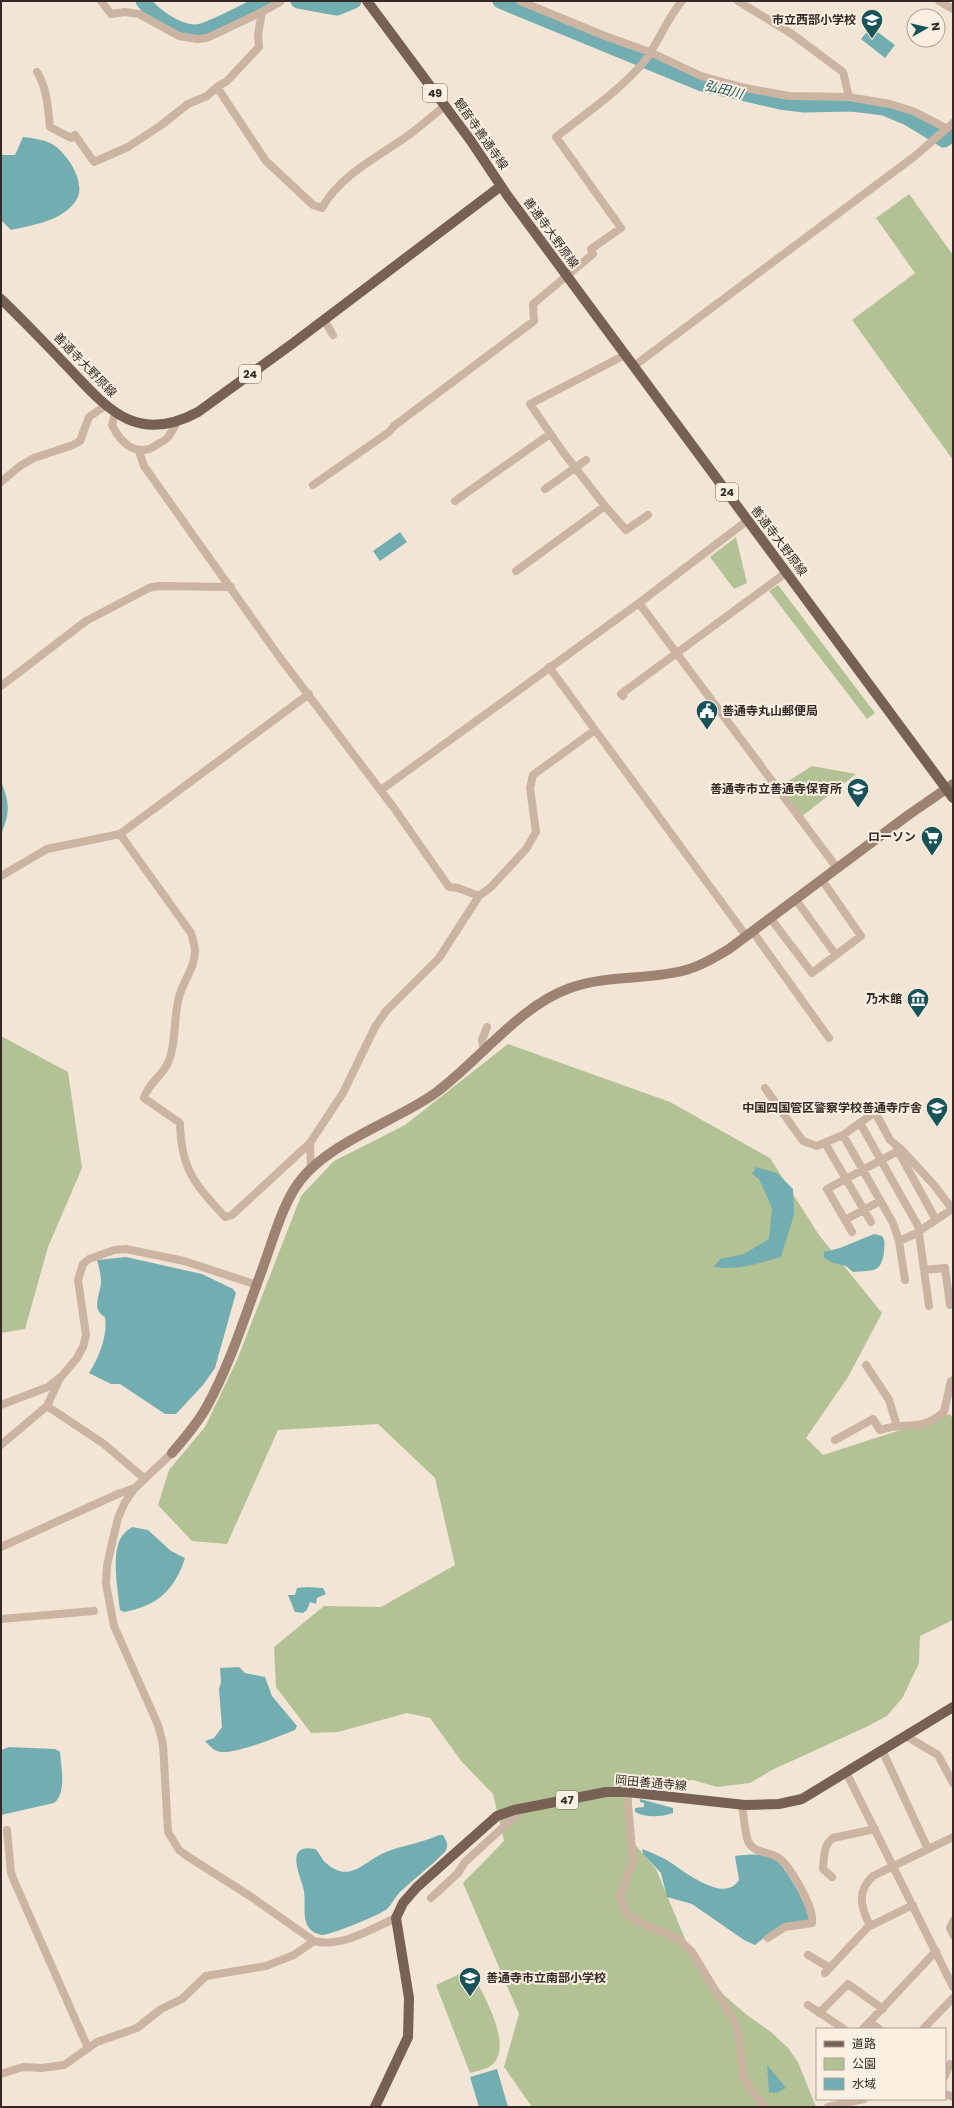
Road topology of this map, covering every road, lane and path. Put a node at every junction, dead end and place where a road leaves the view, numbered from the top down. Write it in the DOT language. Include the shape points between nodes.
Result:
graph roads {
  1 [pos="101,1"];
  2 [pos="367,1"];
  3 [pos="520,1"];
  4 [pos="682,1"];
  5 [pos="738,1"];
  6 [pos="939,1"];
  7 [pos="280,2"];
  8 [pos="953,9"];
  9 [pos="262,12"];
  10 [pos="649,54"];
  11 [pos="37,72"];
  12 [pos="217,87"];
  13 [pos="849,97"];
  14 [pos="445,106"];
  15 [pos="947,128"];
  16 [pos="501,186"];
  17 [pos="567,276"];
  18 [pos="1,300"];
  19 [pos="324,320"];
  20 [pos="333,335"];
  21 [pos="626,355"];
  22 [pos="634,366"];
  23 [pos="105,406"];
  24 [pos="116,414"];
  25 [pos="178,421"];
  26 [pos="550,434"];
  27 [pos="139,451"];
  28 [pos="586,460"];
  29 [pos="575,468"];
  30 [pos="1,482"];
  31 [pos="313,485"];
  32 [pos="545,489"];
  33 [pos="455,501"];
  34 [pos="605,506"];
  35 [pos="648,515"];
  36 [pos="748,520"];
  37 [pos="516,571"];
  38 [pos="787,572"];
  39 [pos="231,587"];
  40 [pos="639,603"];
  41 [pos="676,654"];
  42 [pos="549,667"];
  43 [pos="1,686"];
  44 [pos="309,694"];
  45 [pos="623,696"];
  46 [pos="595,730"];
  47 [pos="950,787"];
  48 [pos="381,790"];
  49 [pos="953,798"];
  50 [pos="120,834"];
  51 [pos="837,868"];
  52 [pos="1,876"];
  53 [pos="822,880"];
  54 [pos="479,896"];
  55 [pos="796,900"];
  56 [pos="771,918"];
  57 [pos="750,935"];
  58 [pos="836,955"];
  59 [pos="487,1027"];
  60 [pos="829,1038"];
  61 [pos="484,1050"];
  62 [pos="765,1088"];
  63 [pos="860,1123"];
  64 [pos="843,1135"];
  65 [pos="310,1143"];
  66 [pos="825,1143"];
  67 [pos="894,1143"];
  68 [pos="898,1151"];
  69 [pos="881,1161"];
  70 [pos="311,1170"];
  71 [pos="864,1171"];
  72 [pos="846,1179"];
  73 [pos="880,1200"];
  74 [pos="953,1209"];
  75 [pos="864,1210"];
  76 [pos="845,1220"];
  77 [pos="936,1220"];
  78 [pos="871,1222"];
  79 [pos="852,1232"];
  80 [pos="919,1232"];
  81 [pos="899,1241"];
  82 [pos="924,1270"];
  83 [pos="904,1280"];
  84 [pos="257,1285"];
  85 [pos="950,1305"];
  86 [pos="930,1306"];
  87 [pos="866,1365"];
  88 [pos="61,1377"];
  89 [pos="953,1380"];
  90 [pos="1,1405"];
  91 [pos="47,1406"];
  92 [pos="897,1426"];
  93 [pos="835,1440"];
  94 [pos="1,1445"];
  95 [pos="172,1453"];
  96 [pos="145,1479"];
  97 [pos="135,1488"];
  98 [pos="1,1547"];
  99 [pos="94,1611"];
  100 [pos="1,1619"];
  101 [pos="953,1708"];
  102 [pos="906,1736"];
  103 [pos="882,1750"];
  104 [pos="846,1772"];
  105 [pos="953,1783"];
  106 [pos="627,1792"];
  107 [pos="742,1804"];
  108 [pos="524,1808"];
  109 [pos="874,1828"];
  110 [pos="8,1830"];
  111 [pos="953,1837"];
  112 [pos="928,1849"];
  113 [pos="893,1866"];
  114 [pos="832,1877"];
  115 [pos="432,1898"];
  116 [pos="912,1905"];
  117 [pos="396,1918"];
  118 [pos="953,1921"];
  119 [pos="870,1926"];
  120 [pos="953,1935"];
  121 [pos="768,1938"];
  122 [pos="314,1941"];
  123 [pos="936,1952"];
  124 [pos="808,1955"];
  125 [pos="953,1987"];
  126 [pos="953,1998"];
  127 [pos="808,2005"];
  128 [pos="883,2009"];
  129 [pos="819,2013"];
  130 [pos="870,2022"];
  131 [pos="842,2028"];
  132 [pos="864,2028"];
  133 [pos="878,2028"];
  134 [pos="924,2028"];
  135 [pos="88,2048"];
  136 [pos="1,2074"];
  137 [pos="860,2100"];
  138 [pos="375,2107"];
  139 [pos="765,2107"];
  140 [pos="828,2107"];
  1 -- 9 [label="street" via="111,14 140,14 188,39 207,38"];
  2 -- 14 [label="main road, 観音寺善通寺線 / 49"];
  3 -- 10 [label="street"];
  4 -- 10 [label="street" via="665,24"];
  5 -- 13 [label="street" via="792,34 843,72"];
  6 -- 8 [label="street"];
  7 -- 9 [label="street"];
  9 -- 12 [label="street" via="258,35 259,47 227,81"];
  10 -- 13 [label="street" via="701,76 745,88 789,96"];
  10 -- 17 [label="street" via="642,64 605,98 556,137 621,228 592,249 593,254"];
  11 -- 12 [label="street" via="46,99 50,127 71,138 76,135 94,162 128,147 188,104 207,96"];
  12 -- 14 [label="street" via="266,161 313,205 322,208 328,196 368,162 409,135"];
  13 -- 15 [label="street" via="913,111"];
  14 -- 16 [label="main road, 観音寺善通寺線 / 49" via="493,171"];
  15 -- 22 [label="street" via="935,140"];
  16 -- 17 [label="main road, 善通寺大野原線 / 24"];
  16 -- 19 [label="main road, 善通寺大野原線 / 24"];
  17 -- 21 [label="main road, 善通寺大野原線 / 24"];
  17 -- 31 [label="street" via="533,304 534,321 389,432"];
  18 -- 23 [label="main road, 善通寺大野原線 / 24"];
  19 -- 20 [label="street"];
  19 -- 25 [label="main road, 善通寺大野原線 / 24" via="198,412"];
  21 -- 22 [label="main road, 善通寺大野原線 / 24"];
  21 -- 26 [label="street" via="530,404"];
  22 -- 36 [label="main road, 善通寺大野原線 / 24"];
  23 -- 24 [label="main road, 善通寺大野原線 / 24"];
  23 -- 30 [label="street" via="89,417 80,441 26,462"];
  24 -- 25 [label="main road, 善通寺大野原線 / 24" via="141,424"];
  24 -- 27 [label="street" via="113,428 124,444"];
  25 -- 27 [label="street" via="170,435 149,450"];
  26 -- 29 [label="street"];
  26 -- 33 [label="street"];
  27 -- 39 [label="street" via="144,466"];
  28 -- 29 [label="street"];
  29 -- 32 [label="street"];
  29 -- 34 [label="street"];
  34 -- 35 [label="street" via="626,530"];
  34 -- 37 [label="street"];
  36 -- 38 [label="main road, 善通寺大野原線 / 24"];
  36 -- 40 [label="street"];
  38 -- 41 [label="street"];
  38 -- 47 [label="main road, 善通寺大野原線 / 24"];
  39 -- 43 [label="street" via="149,588 86,621"];
  39 -- 44 [label="street"];
  40 -- 41 [label="street"];
  40 -- 42 [label="street"];
  41 -- 45 [label="street" via="621,694"];
  41 -- 51 [label="street"];
  42 -- 46 [label="street"];
  42 -- 48 [label="street"];
  44 -- 48 [label="street"];
  44 -- 50 [label="street"];
  46 -- 54 [label="street" via="533,776 530,788 536,832 526,849 491,887"];
  46 -- 57 [label="street"];
  47 -- 49 [label="main road, 善通寺大野原線 / 24"];
  47 -- 51 [label="street"];
  48 -- 54 [label="street" via="449,887"];
  50 -- 52 [label="street" via="47,849"];
  50 -- 65 [label="street" via="191,933 195,950 193,965 180,992 175,1034 168,1062 144,1098 180,1123 180,1143 185,1164 197,1186 225,1217 232,1215"];
  51 -- 53 [label="street"];
  53 -- 55 [label="street"];
  53 -- 58 [label="street" via="861,936"];
  54 -- 65 [label="street" via="439,958 386,1011 374,1027 343,1094"];
  55 -- 56 [label="street"];
  55 -- 58 [label="street"];
  56 -- 57 [label="street"];
  56 -- 58 [label="street" via="812,972"];
  57 -- 60 [label="street"];
  57 -- 61 [label="street" via="704,964 683,971 597,982 551,996"];
  59 -- 61 [label="street" via="482,1040"];
  61 -- 70 [label="street" via="436,1093 360,1135"];
  62 -- 66 [label="street" via="803,1141 817,1146"];
  63 -- 64 [label="street"];
  63 -- 67 [label="street" via="875,1112"];
  63 -- 69 [label="street"];
  64 -- 66 [label="street"];
  64 -- 71 [label="street"];
  65 -- 70 [label="street"];
  66 -- 72 [label="street"];
  67 -- 68 [label="street"];
  67 -- 74 [label="street"];
  68 -- 69 [label="street"];
  68 -- 77 [label="street"];
  69 -- 71 [label="street"];
  69 -- 80 [label="street"];
  70 -- 84 [label="street" via="295,1187 280,1220"];
  71 -- 72 [label="street"];
  71 -- 73 [label="street"];
  72 -- 75 [label="street"];
  72 -- 76 [label="street" via="827,1189"];
  73 -- 75 [label="street"];
  73 -- 81 [label="street" via="893,1223"];
  74 -- 77 [label="street"];
  75 -- 76 [label="street"];
  75 -- 78 [label="street"];
  76 -- 79 [label="street"];
  77 -- 80 [label="street"];
  80 -- 81 [label="street"];
  80 -- 82 [label="street"];
  81 -- 83 [label="street"];
  82 -- 85 [label="street" via="945,1268"];
  82 -- 86 [label="street"];
  84 -- 88 [label="street" via="184,1261 126,1249 114,1250 89,1259 83,1264 78,1280 86,1335 83,1348"];
  84 -- 95 [label="street" via="238,1336 205,1409"];
  87 -- 92 [label="street" via="889,1400"];
  88 -- 90 [label="street" via="48,1388"];
  88 -- 91 [label="street"];
  89 -- 92 [label="street" via="947,1390 944,1412 927,1424"];
  91 -- 94 [label="street"];
  91 -- 96 [label="street" via="104,1444"];
  92 -- 93 [label="street" via="880,1430 873,1419"];
  95 -- 96 [label="street"];
  96 -- 97 [label="street"];
  97 -- 98 [label="street"];
  97 -- 122 [label="street" via="118,1518 107,1566 106,1584 114,1626 164,1744 168,1832 179,1850 187,1856"];
  99 -- 100 [label="street"];
  101 -- 102 [label="main road, 岡田善通寺線 / 47"];
  102 -- 103 [label="main road, 岡田善通寺線 / 47"];
  102 -- 105 [label="street" via="938,1755"];
  103 -- 104 [label="main road, 岡田善通寺線 / 47"];
  103 -- 112 [label="street"];
  104 -- 107 [label="main road, 岡田善通寺線 / 47" via="802,1799 779,1804"];
  104 -- 109 [label="street"];
  106 -- 107 [label="main road, 岡田善通寺線 / 47"];
  106 -- 108 [label="main road, 岡田善通寺線 / 47" via="606,1792"];
  106 -- 139 [label="street" via="632,1861 620,1895 625,1911 639,1922 678,1938 692,1952 736,2024 743,2076"];
  107 -- 121 [label="street" via="748,1841 762,1852 778,1857 786,1865 808,1901 813,1919 812,1924 785,1927"];
  108 -- 115 [label="street" via="465,1862 458,1873"];
  108 -- 117 [label="main road, 岡田善通寺線 / 47" via="497,1816 483,1827 417,1886 403,1903"];
  109 -- 113 [label="street"];
  109 -- 114 [label="street" via="828,1841 823,1870"];
  110 -- 135 [label="street" via="11,1873"];
  111 -- 112 [label="street"];
  112 -- 113 [label="street"];
  113 -- 116 [label="street"];
  113 -- 119 [label="street" via="873,1876 864,1887 861,1902"];
  116 -- 119 [label="street"];
  116 -- 123 [label="street"];
  117 -- 122 [label="street" via="346,1940 324,1944"];
  117 -- 138 [label="main road" via="409,1998 408,2037"];
  118 -- 120 [label="street" via="950,1928"];
  119 -- 124 [label="street" via="827,1971"];
  122 -- 135 [label="street" via="294,1955 266,1966 206,1976 182,1999 161,2009 136,2028 97,2042"];
  123 -- 125 [label="street"];
  123 -- 128 [label="street"];
  126 -- 134 [label="street"];
  127 -- 129 [label="street"];
  128 -- 129 [label="street" via="848,1984"];
  128 -- 130 [label="street"];
  129 -- 131 [label="street"];
  130 -- 132 [label="street"];
  130 -- 133 [label="street"];
  135 -- 136 [label="street" via="64,2065 23,2067"];
  137 -- 140 [label="street"];
}
